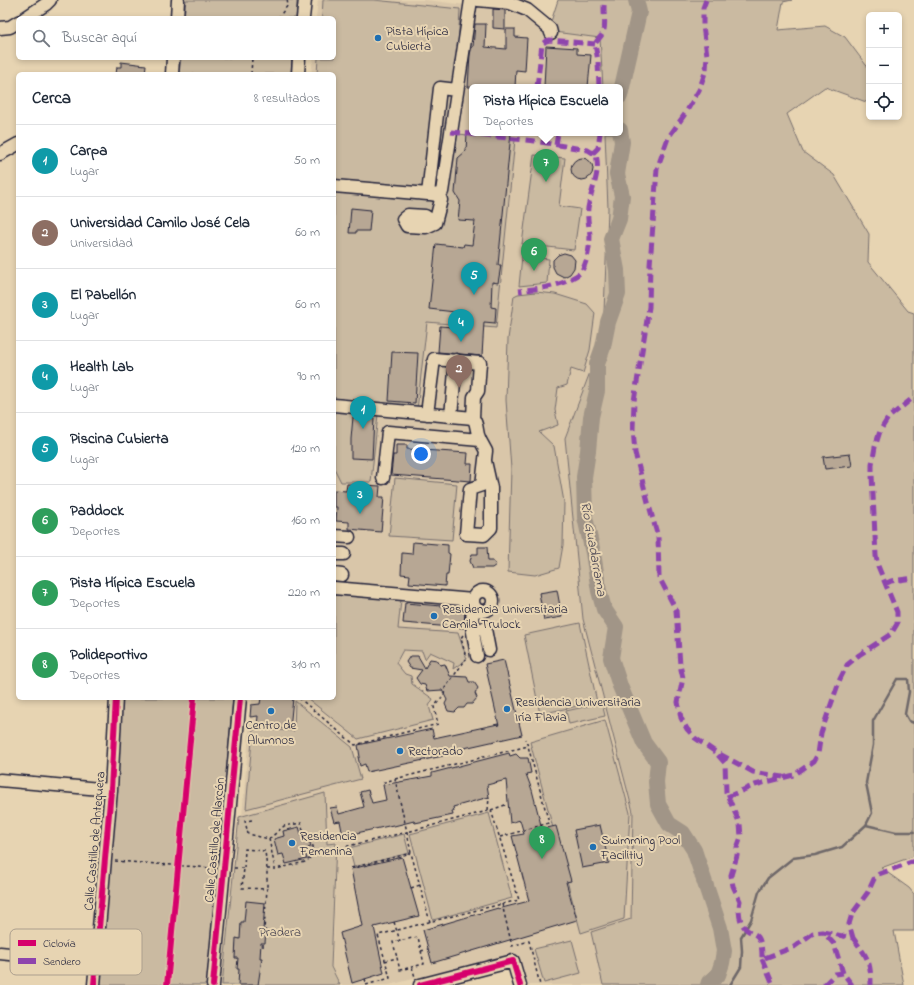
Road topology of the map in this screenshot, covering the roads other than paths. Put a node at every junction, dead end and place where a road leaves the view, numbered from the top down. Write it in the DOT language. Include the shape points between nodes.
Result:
graph roads {
  1 [pos="50,0"];
  2 [pos="178,0"];
  3 [pos="305,0"];
  4 [pos="471,0"];
  5 [pos="478,0"];
  6 [pos="28,16"];
  7 [pos="177,16"];
  8 [pos="303,16"];
  9 [pos="16,23"];
  10 [pos="0,28"];
  11 [pos="551,33"];
  12 [pos="173,60"];
  13 [pos="299,60"];
  14 [pos="172,72"];
  15 [pos="298,72"];
  16 [pos="457,90"];
  17 [pos="16,145"];
  18 [pos="0,154"];
  19 [pos="336,186"];
  20 [pos="433,194"];
  21 [pos="435,224"];
  22 [pos="456,360"];
  23 [pos="336,405"];
  24 [pos="390,410"];
  25 [pos="427,414"];
  26 [pos="451,416"];
  27 [pos="473,418"];
  28 [pos="388,432"];
  29 [pos="480,440"];
  30 [pos="485,461"];
  31 [pos="383,478"];
  32 [pos="336,536"];
  33 [pos="349,537"];
  34 [pos="336,588"];
  35 [pos="469,631"];
  36 [pos="489,650"];
  37 [pos="477,656"];
  38 [pos="116,700"];
  39 [pos="240,700"];
  40 [pos="0,780"];
  41 [pos="111,790"];
  42 [pos="99,929"];
  43 [pos="0,953"];
  44 [pos="10,954"];
  45 [pos="95,975"];
  46 [pos="418,982"];
  47 [pos="94,985"];
  48 [pos="212,985"];
  49 [pos="520,985"];
  1 -- 6 [label="street"];
  2 -- 7 [label="street"];
  3 -- 8 [label="street"];
  4 -- 16 [label="street"];
  5 -- 11 [label="street" via="510,2 527,10 550,29"];
  9 -- 10 [label="street"];
  12 -- 14 [label="street"];
  13 -- 15 [label="street"];
  16 -- 20 [label="street" via="442,192"];
  16 -- 20 [label="street" via="440,88"];
  17 -- 18 [label="street"];
  19 -- 20 [label="street"];
  20 -- 21 [label="street" via="441,200"];
  22 -- 25 [label="street" via="434,358"];
  22 -- 26 [label="street"];
  22 -- 27 [label="street" via="480,363"];
  23 -- 24 [label="street"];
  24 -- 25 [label="street"];
  24 -- 28 [label="street"];
  25 -- 26 [label="street"];
  26 -- 27 [label="street"];
  27 -- 29 [label="street"];
  28 -- 29 [label="street"];
  28 -- 31 [label="street"];
  29 -- 30 [label="street" via="486,451"];
  30 -- 30 [label="street" via="482,485 470,489 466,534 484,535 491,528 491,488"];
  32 -- 33 [label="street"];
  34 -- 35 [label="street" via="473,600"];
  35 -- 36 [label="street" via="485,629"];
  35 -- 37 [label="street"];
  38 -- 41 [label="street, Calle Castillo de Antequera"];
  39 -- 48 [label="street, Calle Castillo de Alarcón" via="229,868"];
  40 -- 41 [label="street"];
  41 -- 42 [label="street, Calle Castillo de Antequera"];
  43 -- 44 [label="street"];
  45 -- 47 [label="street, Calle Castillo de Antequera"];
  46 -- 49 [label="street" via="513,961"];
}
